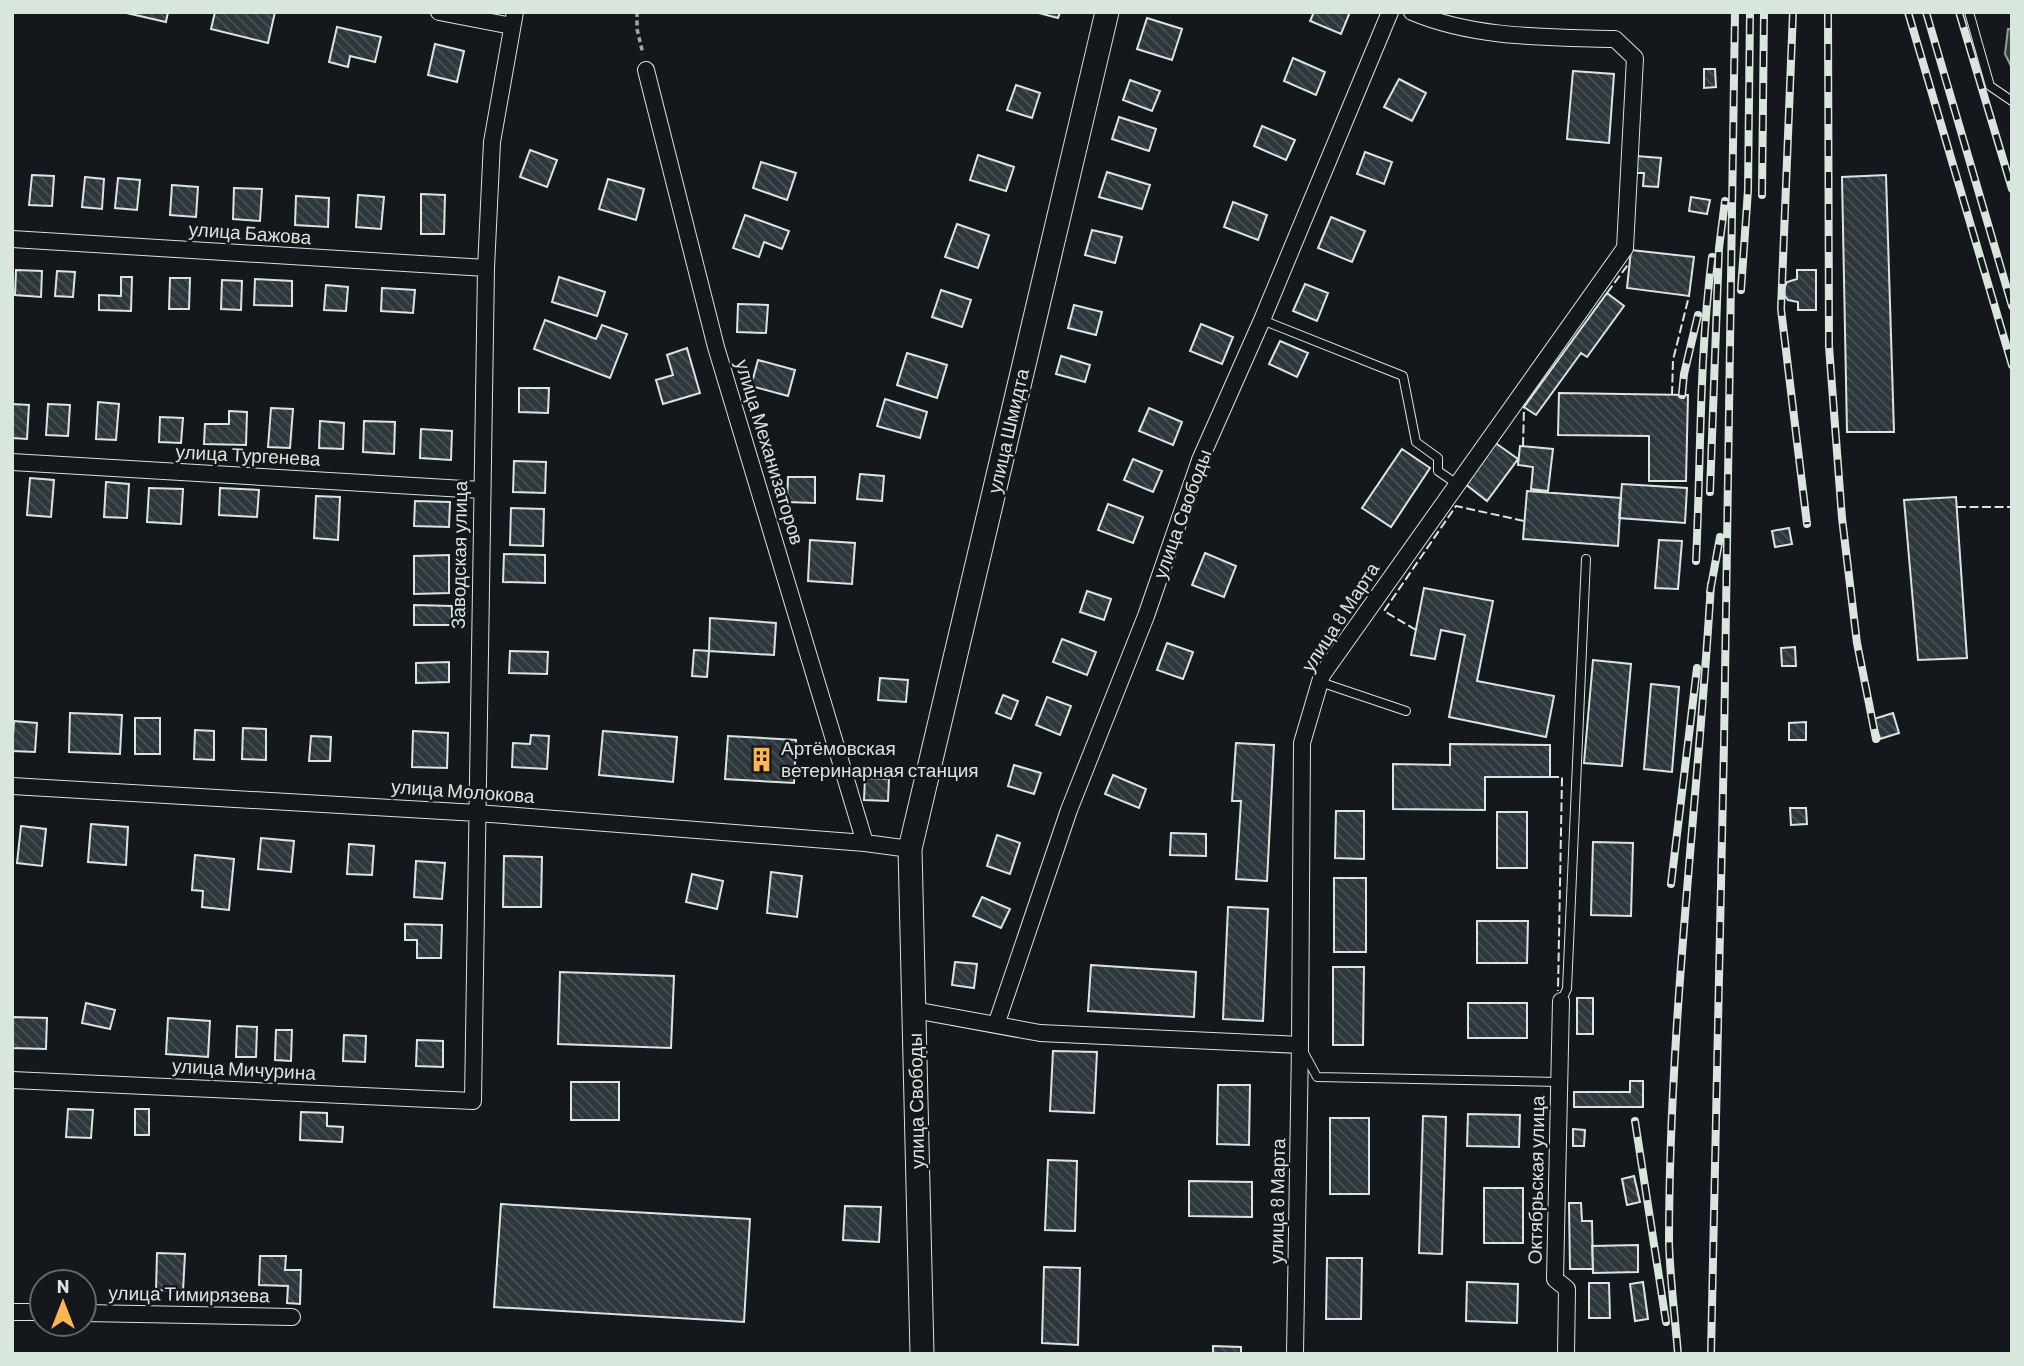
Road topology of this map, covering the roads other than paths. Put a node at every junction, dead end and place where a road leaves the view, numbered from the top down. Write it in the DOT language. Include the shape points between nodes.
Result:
graph roads {
  1 [pos="439,12"];
  2 [pos="1107,12"];
  3 [pos="1390,12"];
  4 [pos="1412,12"];
  5 [pos="1969,12"];
  6 [pos="513,19"];
  7 [pos="646,70"];
  8 [pos="2012,101"];
  9 [pos="12,239"];
  10 [pos="486,268"];
  11 [pos="1262,320"];
  12 [pos="12,463"];
  13 [pos="1457,484"];
  14 [pos="481,490"];
  15 [pos="1586,559"];
  16 [pos="1320,682"];
  17 [pos="1406,711"];
  18 [pos="12,786"];
  19 [pos="477,813"];
  20 [pos="865,843"];
  21 [pos="910,849"];
  22 [pos="1561,1001"];
  23 [pos="914,1010"];
  24 [pos="996,1025"];
  25 [pos="1300,1045"];
  26 [pos="12,1080"];
  27 [pos="1559,1083"];
  28 [pos="473,1101"];
  29 [pos="98,1313"];
  30 [pos="292,1317"];
  31 [pos="922,1354"];
  32 [pos="1295,1354"];
  33 [pos="1566,1354"];
  1 -- 6 [label="street"];
  2 -- 21 [label="street, улица Шмидта"];
  3 -- 11 [label="street, улица Свободы"];
  4 -- 13 [label="street, улица 8 Марта" via="1498,35 1615,39 1635,58 1625,248"];
  5 -- 8 [label="lane" via="1990,86"];
  6 -- 10 [label="street, Заводская улица" via="492,142"];
  7 -- 20 [label="street, улица Механизаторов" via="716,347"];
  9 -- 10 [label="street, улица Бажова"];
  10 -- 14 [label="street, Заводская улица"];
  11 -- 13 [label="lane" via="1403,376 1416,442 1438,458 1438,471"];
  11 -- 24 [label="street, улица Свободы" via="1200,460 1146,616 1069,810"];
  12 -- 14 [label="street, улица Тургенева"];
  13 -- 16 [label="street, улица 8 Марта"];
  14 -- 19 [label="street, Заводская улица"];
  15 -- 22 [label="lane" via="1567,989"];
  16 -- 17 [label="lane"];
  16 -- 25 [label="street, улица 8 Марта" via="1301,743"];
  18 -- 19 [label="street, улица Молокова"];
  19 -- 20 [label="street, улица Молокова"];
  19 -- 28 [label="street, Заводская улица"];
  20 -- 21 [label="street, улица Молокова"];
  21 -- 23 [label="street, улица Свободы"];
  22 -- 27 [label="street, Октябрьская улица"];
  23 -- 24 [label="street"];
  23 -- 31 [label="street, улица Свободы"];
  24 -- 25 [label="street" via="1040,1033"];
  25 -- 27 [label="lane" via="1317,1077"];
  25 -- 32 [label="street, улица 8 Марта"];
  26 -- 28 [label="street, улица Мичурина"];
  27 -- 33 [label="street, Октябрьская улица" via="1555,1279 1567,1289"];
  29 -- 30 [label="street, улица Тимирязева"];
}
